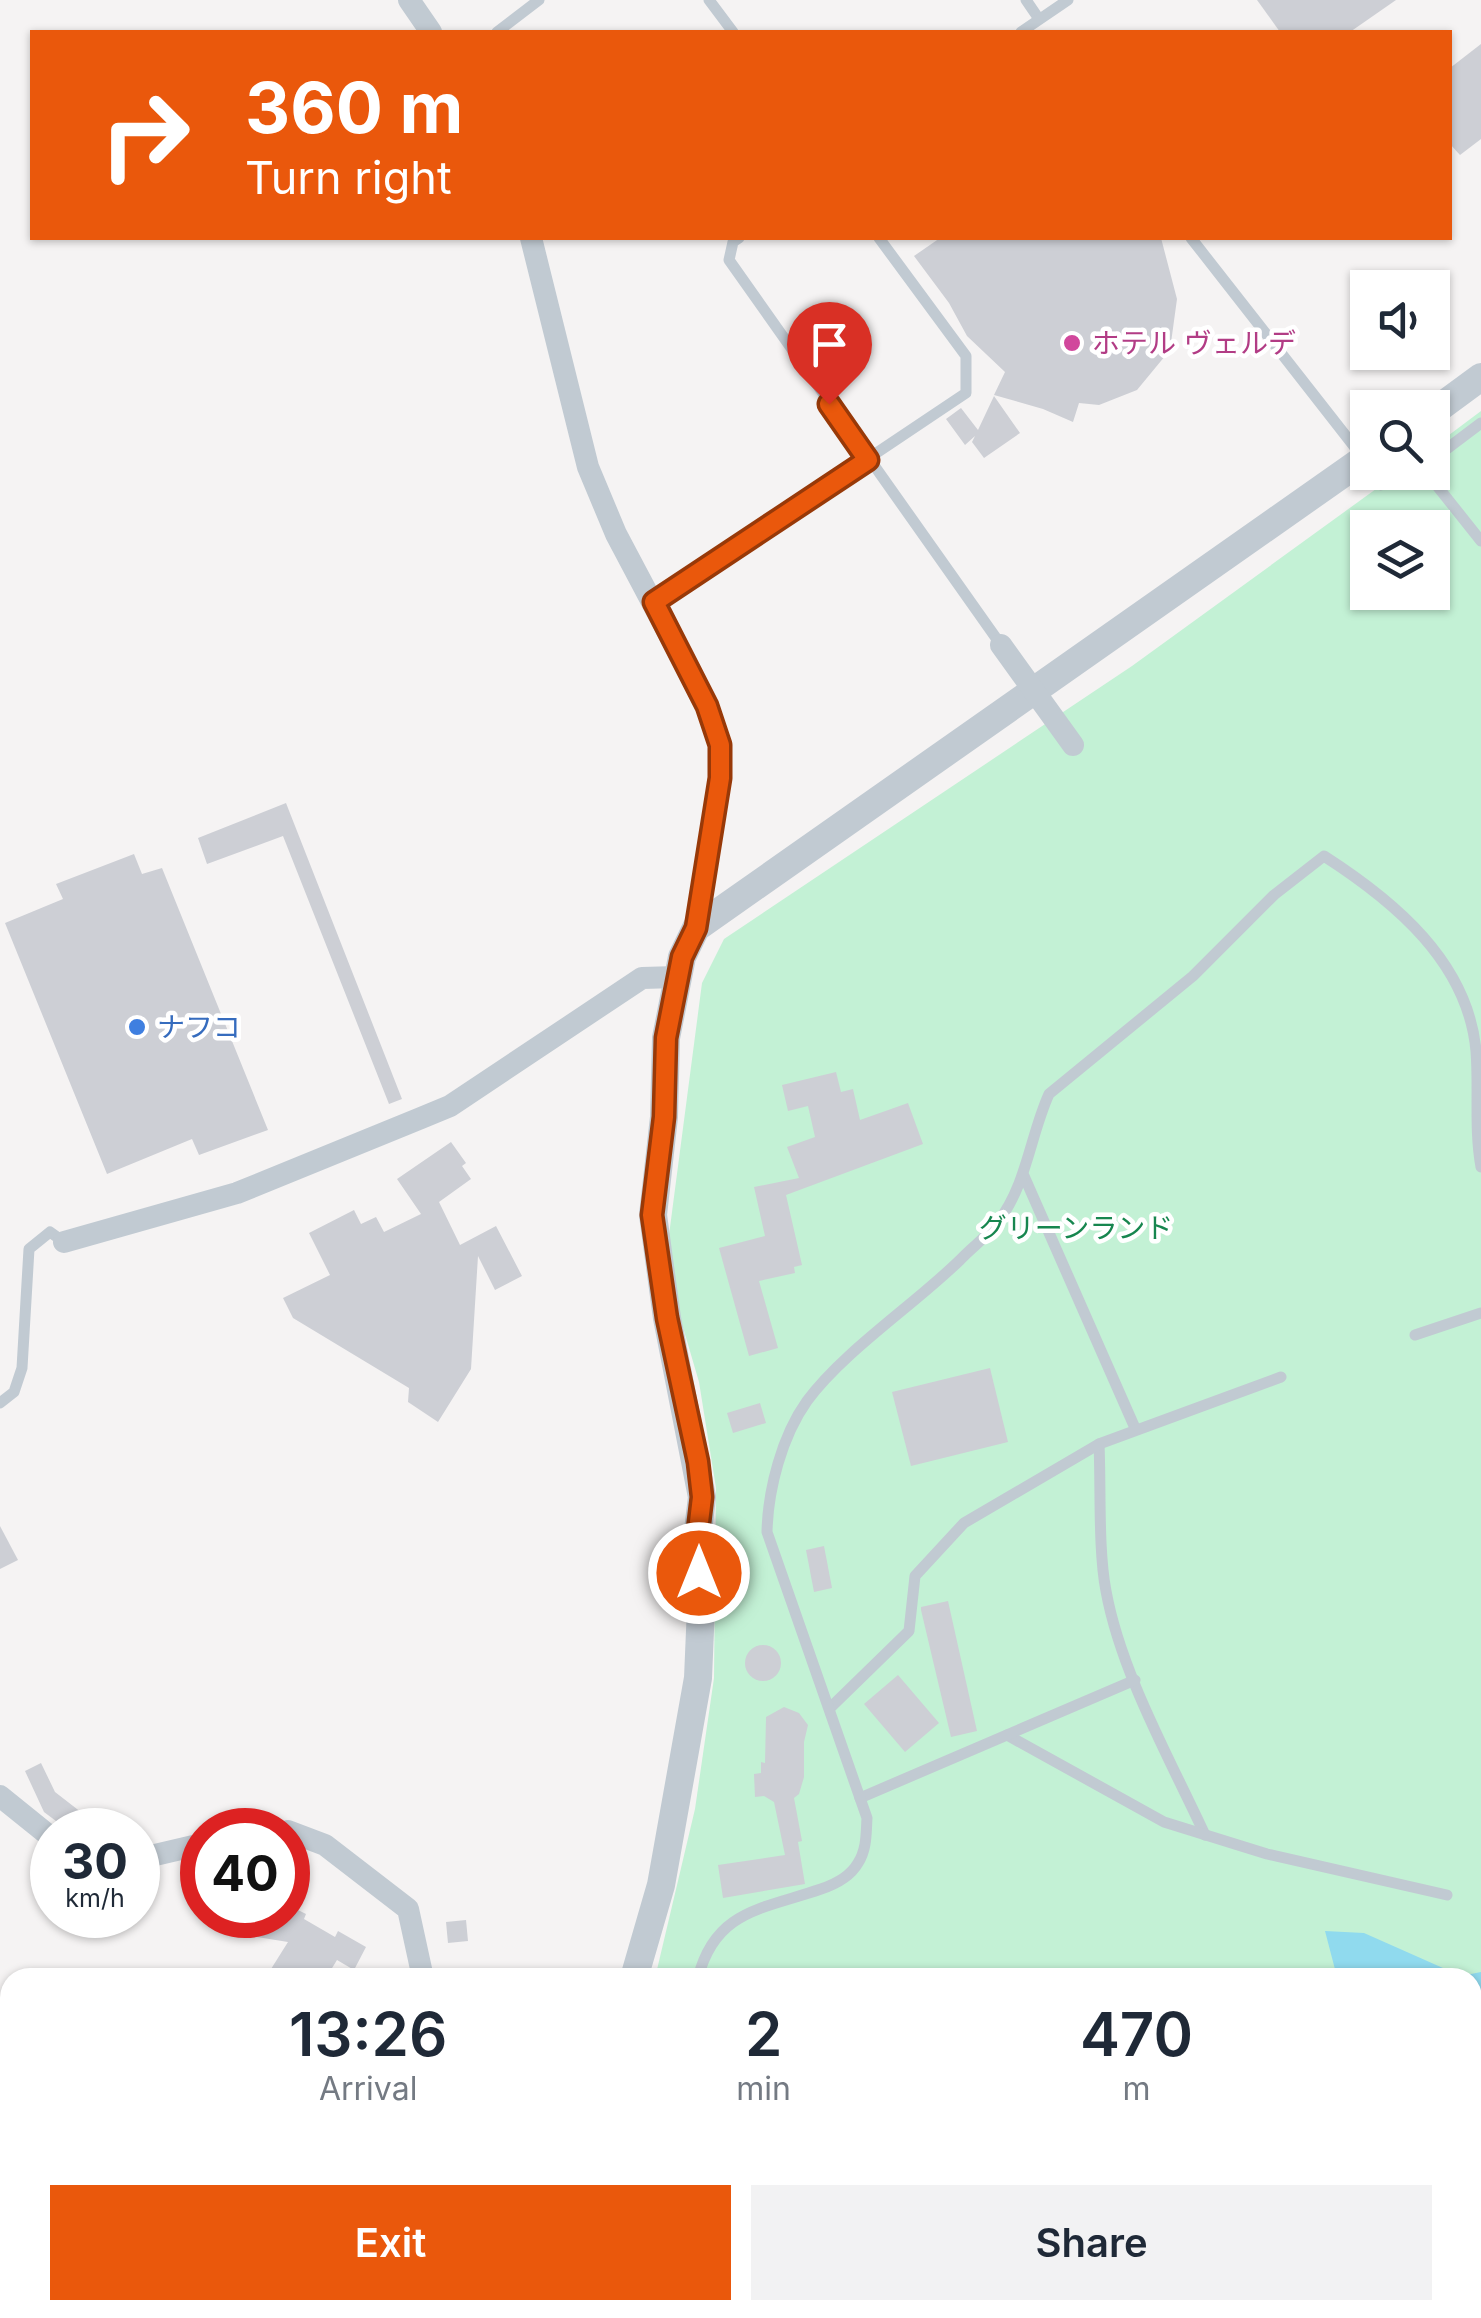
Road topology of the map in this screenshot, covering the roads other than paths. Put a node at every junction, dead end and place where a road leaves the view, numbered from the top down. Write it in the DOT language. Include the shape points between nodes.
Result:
graph roads {
  1 [pos="409,0"];
  2 [pos="539,0"];
  3 [pos="709,0"];
  4 [pos="1026,0"];
  5 [pos="1068,0"];
  6 [pos="1039,25"];
  7 [pos="430,30"];
  8 [pos="500,30"];
  9 [pos="732,30"];
  10 [pos="532,240"];
  11 [pos="736,240"];
  12 [pos="880,240"];
  13 [pos="1193,240"];
  14 [pos="1481,376"];
  15 [pos="1450,399"];
  16 [pos="1481,423"];
  17 [pos="1350,441"];
  18 [pos="1450,446"];
  19 [pos="868,460"];
  20 [pos="1350,475"];
  21 [pos="1440,490"];
  22 [pos="1481,541"];
  23 [pos="654,602"];
  24 [pos="1001,646"];
  25 [pos="1073,745"];
  26 [pos="696,928"];
  27 [pos="677,977"];
  28 [pos="1481,1167"];
  29 [pos="1024,1176"];
  30 [pos="64,1242"];
  31 [pos="1481,1313"];
  32 [pos="1414,1335"];
  33 [pos="1281,1377"];
  34 [pos="0,1403"];
  35 [pos="1135,1428"];
  36 [pos="1099,1444"];
  37 [pos="1135,1680"];
  38 [pos="830,1708"];
  39 [pos="1007,1735"];
  40 [pos="0,1796"];
  41 [pos="860,1798"];
  42 [pos="30,1820"];
  43 [pos="1204,1835"];
  44 [pos="310,1839"];
  45 [pos="1447,1895"];
  46 [pos="421,1968"];
  47 [pos="637,1968"];
  48 [pos="702,1968"];
  1 -- 7 [label="street"];
  2 -- 8 [label="lane"];
  3 -- 9 [label="lane"];
  4 -- 6 [label="lane"];
  5 -- 6 [label="lane"];
  10 -- 23 [label="street" via="588,467"];
  11 -- 19 [label="lane" via="729,260"];
  12 -- 19 [label="lane" via="966,356 966,393"];
  13 -- 17 [label="lane"];
  14 -- 15 [label="street"];
  16 -- 18 [label="lane"];
  19 -- 23 [label="lane"];
  19 -- 24 [label="lane"];
  20 -- 26 [label="street"];
  21 -- 22 [label="lane"];
  23 -- 26 [label="street" via="720,745"];
  24 -- 25 [label="street, bridge"];
  26 -- 27 [label="street"];
  27 -- 30 [label="street" via="642,978 450,1106 237,1192"];
  27 -- 47 [label="street" via="652,1215 700,1480 702,1607 678,1806"];
  28 -- 29 [label="lane" via="1476,1049 1453,977 1405,917 1324,856 1050,1094"];
  29 -- 35 [label="lane"];
  29 -- 38 [label="lane" via="998,1222 835,1372 807,1401 786,1438 767,1532"];
  30 -- 34 [label="lane" via="50,1232 29,1249 22,1368 14,1392"];
  31 -- 32 [label="lane"];
  33 -- 35 [label="lane"];
  35 -- 36 [label="lane"];
  36 -- 37 [label="lane" via="1106,1590"];
  36 -- 38 [label="lane" via="964,1523 916,1576 908,1630"];
  37 -- 39 [label="lane"];
  37 -- 43 [label="lane"];
  38 -- 41 [label="lane"];
  39 -- 41 [label="lane"];
  39 -- 43 [label="lane" via="1164,1822"];
  40 -- 42 [label="street"];
  41 -- 48 [label="lane" via="868,1818 856,1868 838,1883 732,1920 716,1933"];
  43 -- 45 [label="lane"];
  44 -- 46 [label="street" via="408,1910"];
}
